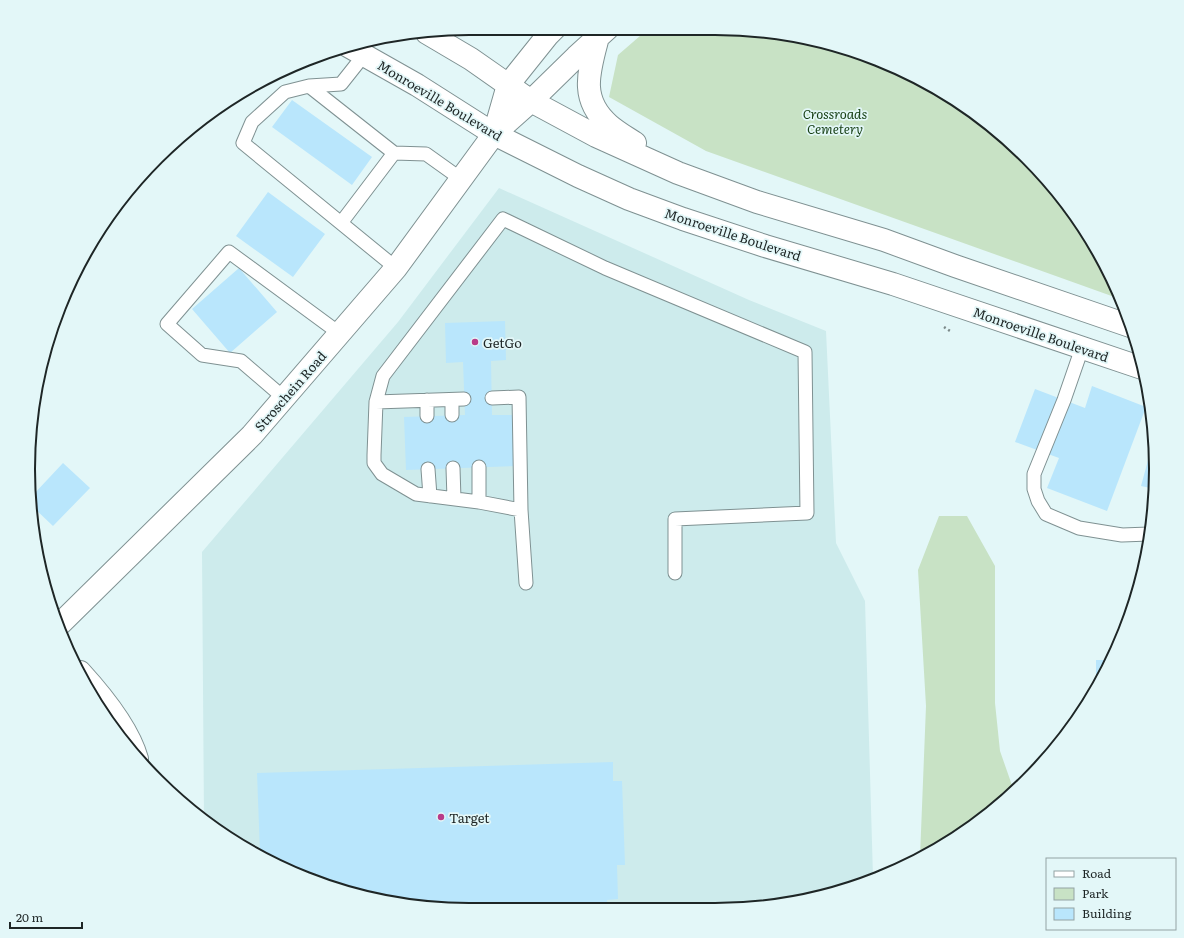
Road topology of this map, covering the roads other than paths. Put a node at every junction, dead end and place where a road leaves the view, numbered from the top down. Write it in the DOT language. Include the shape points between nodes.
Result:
graph roads {
  1 [pos="548,35"];
  2 [pos="601,35"];
  3 [pos="602,35"];
  4 [pos="432,37"];
  5 [pos="356,50"];
  6 [pos="508,85"];
  7 [pos="309,86"];
  8 [pos="532,101"];
  9 [pos="494,134"];
  10 [pos="394,153"];
  11 [pos="678,173"];
  12 [pos="461,179"];
  13 [pos="341,223"];
  14 [pos="396,268"];
  15 [pos="1124,324"];
  16 [pos="340,333"];
  17 [pos="1082,348"];
  18 [pos="1136,366"];
  19 [pos="284,398"];
  20 [pos="492,398"];
  21 [pos="427,400"];
  22 [pos="376,402"];
  23 [pos="427,416"];
  24 [pos="452,416"];
  25 [pos="479,467"];
  26 [pos="453,468"];
  27 [pos="428,469"];
  28 [pos="430,496"];
  29 [pos="454,499"];
  30 [pos="479,502"];
  31 [pos="521,510"];
  32 [pos="1144,534"];
  33 [pos="675,573"];
  34 [pos="526,583"];
  35 [pos="63,621"];
  36 [pos="96,692"];
  37 [pos="124,732"];
  1 -- 6 [label="main road, Stroschein Road"];
  2 -- 8 [label="main road, Stroschein Road"];
  3 -- 11 [label="main road" via="589,70 588,85 596,111 610,126"];
  4 -- 6 [label="main road" via="471,59"];
  5 -- 7 [label="lane" via="341,84"];
  5 -- 9 [label="main road, Monroeville Boulevard"];
  6 -- 8 [label="main road"];
  6 -- 9 [label="main road, Stroschein Road"];
  7 -- 10 [label="lane"];
  7 -- 13 [label="lane" via="285,92 252,122 244,144"];
  8 -- 9 [label="main road, Stroschein Road"];
  8 -- 11 [label="main road" via="596,136"];
  9 -- 12 [label="main road, Stroschein Road"];
  9 -- 17 [label="main road, Monroeville Boulevard" via="621,196 683,219 893,284"];
  10 -- 12 [label="lane" via="426,154"];
  10 -- 13 [label="lane"];
  11 -- 15 [label="main road" via="757,202 884,240"];
  12 -- 14 [label="main road, Stroschein Road"];
  13 -- 14 [label="lane"];
  14 -- 16 [label="main road, Stroschein Road"];
  16 -- 19 [label="main road, Stroschein Road"];
  16 -- 19 [label="lane" via="229,252 167,324 202,355 241,361"];
  17 -- 18 [label="main road, Monroeville Boulevard"];
  17 -- 32 [label="lane" via="1034,474 1034,489 1046,514 1079,528 1122,535"];
  19 -- 35 [label="main road, Stroschein Road" via="228,460"];
  20 -- 31 [label="lane" via="519,397"];
  21 -- 22 [label="lane"];
  21 -- 23 [label="lane"];
  21 -- 24 [label="lane" via="458,399"];
  22 -- 28 [label="lane" via="374,463 382,474 416,494"];
  22 -- 33 [label="lane" via="383,376 502,219 605,268 805,352 807,513 675,519"];
  25 -- 30 [label="lane"];
  26 -- 29 [label="lane"];
  27 -- 28 [label="lane"];
  28 -- 29 [label="lane"];
  29 -- 30 [label="lane"];
  30 -- 31 [label="lane"];
  31 -- 34 [label="lane"];
  36 -- 37 [label="main road"];
}
